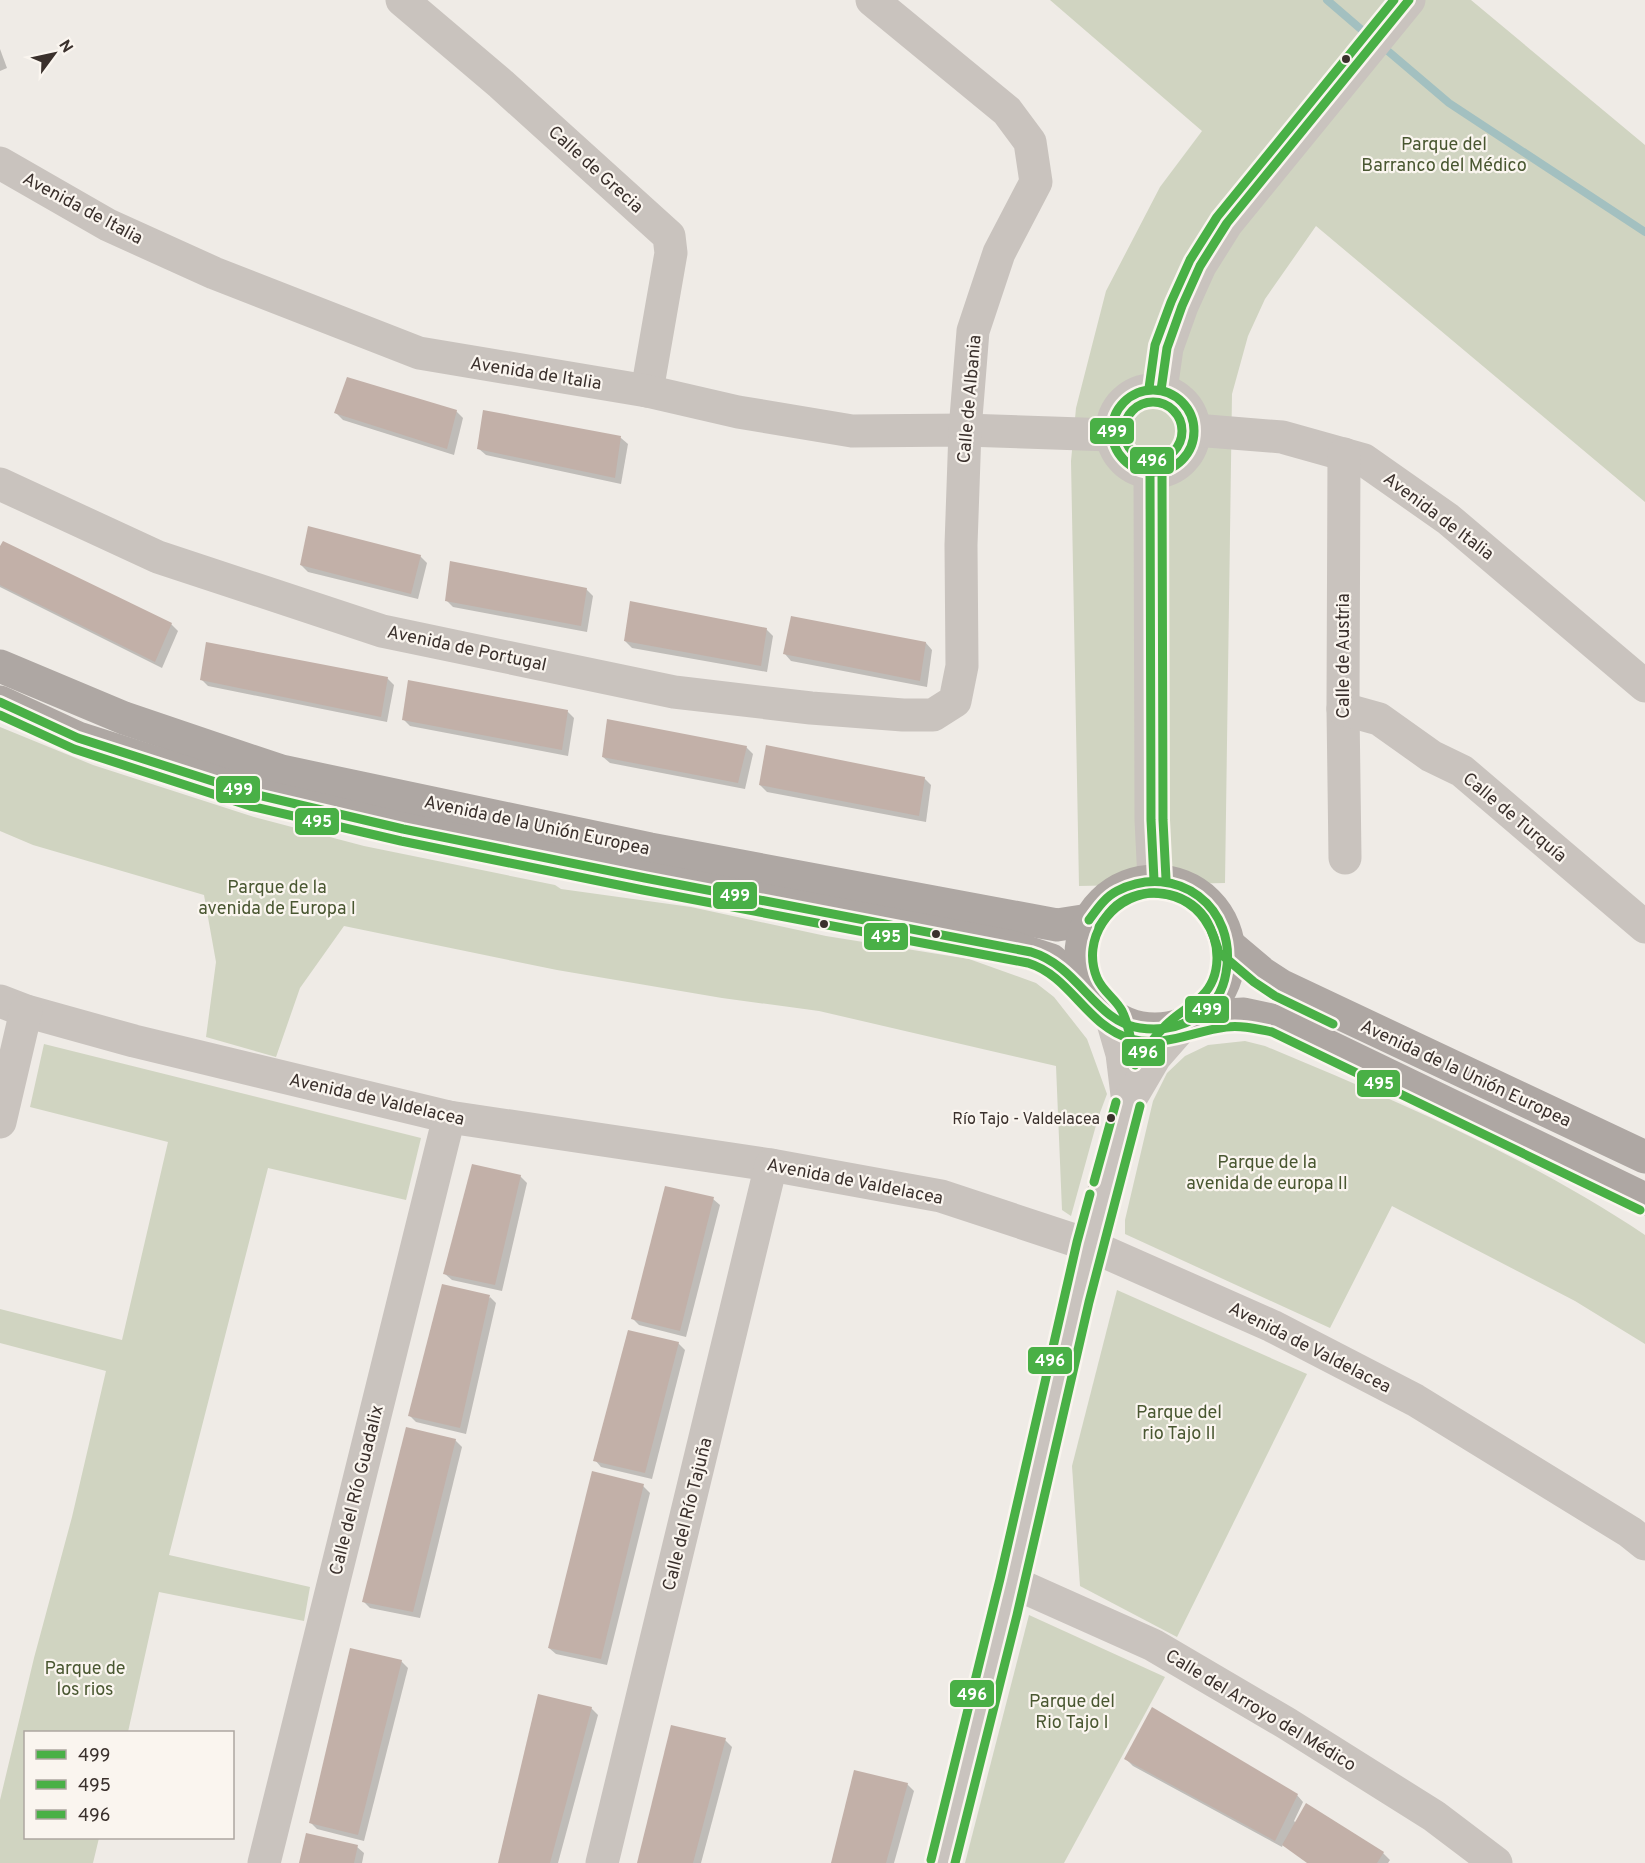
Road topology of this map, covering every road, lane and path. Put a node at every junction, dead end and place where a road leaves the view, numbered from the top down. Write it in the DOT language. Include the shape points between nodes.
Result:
graph roads {
  1 [pos="402,0"];
  2 [pos="872,0"];
  3 [pos="1409,0"];
  4 [pos="0,163"];
  5 [pos="1161,390"];
  6 [pos="647,391"];
  7 [pos="965,430"];
  8 [pos="1195,430"];
  9 [pos="1111,435"];
  10 [pos="1344,454"];
  11 [pos="1150,472"];
  12 [pos="0,484"];
  13 [pos="0,666"];
  14 [pos="1645,686"];
  15 [pos="955,701"];
  16 [pos="0,702"];
  17 [pos="1343,709"];
  18 [pos="1345,858"];
  19 [pos="1154,880"];
  20 [pos="1089,920"];
  21 [pos="1645,927"];
  22 [pos="1229,945"];
  23 [pos="13,1006"];
  24 [pos="1101,1006"];
  25 [pos="1186,1024"];
  26 [pos="1128,1103"];
  27 [pos="449,1117"];
  28 [pos="0,1122"];
  29 [pos="1645,1157"];
  30 [pos="771,1165"];
  31 [pos="1645,1199"];
  32 [pos="1089,1245"];
  33 [pos="1645,1544"];
  34 [pos="1012,1582"];
  35 [pos="264,1863"];
  36 [pos="602,1863"];
  37 [pos="943,1863"];
  38 [pos="1496,1863"];
  1 -- 6 [label="street, Calle de Grecia" via="669,236 671,253"];
  2 -- 7 [label="street, Calle de Albania" via="1007,111 1030,142 1036,182 999,253 974,331"];
  3 -- 5 [label="street" via="1227,223 1200,266 1182,306 1167,348"];
  4 -- 6 [label="street, Avenida de Italia" via="108,225 214,273 419,353"];
  5 -- 8 [label="street" via="1177,397 1190,411"];
  5 -- 9 [label="street" via="1144,390 1125,400 1113,418"];
  6 -- 7 [label="street, Avenida de Italia" via="738,412 852,431"];
  7 -- 9 [label="street, Avenida de Italia"];
  7 -- 15 [label="street, Calle de Albania" via="962,666"];
  8 -- 10 [label="street, Avenida de Italia" via="1282,436"];
  8 -- 11 [label="street" via="1185,459 1166,471"];
  9 -- 11 [label="street" via="1122,458 1135,468"];
  10 -- 14 [label="street, Avenida de Italia" via="1364,460 1448,519"];
  10 -- 17 [label="street, Calle de Austria"];
  11 -- 19 [label="street"];
  12 -- 15 [label="street, Avenida de Portugal" via="158,557 382,631 674,692 903,715 933,714"];
  13 -- 20 [label="main road, Avenida de la Unión Europea" via="124,718 281,771 650,849 1057,925"];
  16 -- 24 [label="main road, Avenida de la Unión Europea" via="78,738 253,794 403,829 1008,946 1051,960"];
  17 -- 18 [label="street, Calle de Austria"];
  17 -- 21 [label="street, Calle de Turquía" via="1379,719 1431,756 1462,771"];
  19 -- 20 [label="main road" via="1116,891"];
  19 -- 22 [label="main road" via="1175,883 1212,906"];
  20 -- 24 [label="main road" via="1080,958 1083,978"];
  22 -- 25 [label="main road" via="1229,968 1221,990 1208,1009"];
  22 -- 29 [label="main road, Avenida de la Unión Europea" via="1282,986"];
  23 -- 27 [label="street, Avenida de Valdelacea" via="134,1041"];
  23 -- 28 [label="street"];
  24 -- 25 [label="main road" via="1133,1027 1159,1030"];
  24 -- 26 [label="street" via="1122,1054"];
  25 -- 26 [label="street" via="1155,1057"];
  25 -- 31 [label="main road, Avenida de la Unión Europea" via="1244,1014 1276,1021"];
  26 -- 32 [label="street"];
  27 -- 30 [label="street, Avenida de Valdelacea"];
  27 -- 35 [label="street, Calle del Río Guadalix"];
  30 -- 32 [label="street, Avenida de Valdelacea" via="941,1196"];
  30 -- 36 [label="street, Calle del Río Tajuña"];
  32 -- 33 [label="street, Avenida de Valdelacea" via="1272,1326 1415,1400"];
  32 -- 34 [label="street"];
  34 -- 37 [label="street"];
  34 -- 38 [label="street, Calle del Arroyo del Médico" via="1154,1645 1434,1816"];
}
